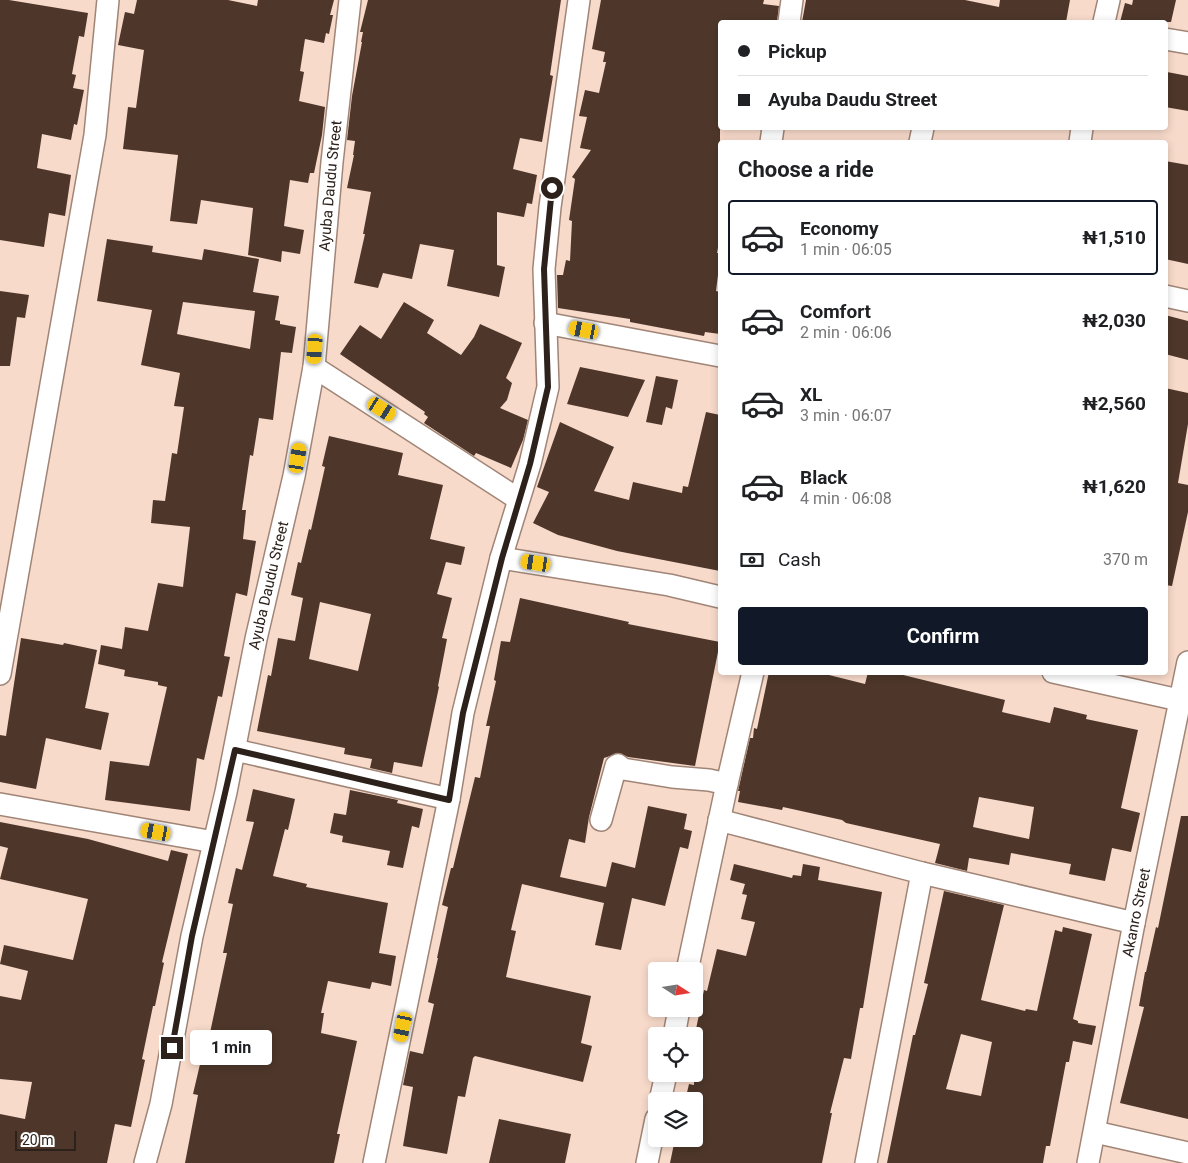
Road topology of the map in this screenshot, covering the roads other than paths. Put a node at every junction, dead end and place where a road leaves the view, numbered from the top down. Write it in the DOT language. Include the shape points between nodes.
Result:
graph roads {
  1 [pos="108,0"];
  2 [pos="350,0"];
  3 [pos="579,0"];
  4 [pos="792,0"];
  5 [pos="1109,0"];
  6 [pos="789,20"];
  7 [pos="1104,20"];
  8 [pos="1168,40"];
  9 [pos="1188,44"];
  10 [pos="1168,297"];
  11 [pos="1188,301"];
  12 [pos="545,323"];
  13 [pos="718,356"];
  14 [pos="314,366"];
  15 [pos="518,499"];
  16 [pos="502,558"];
  17 [pos="718,597"];
  18 [pos="1188,662"];
  19 [pos="0,674"];
  20 [pos="752,675"];
  21 [pos="1067,675"];
  22 [pos="1184,701"];
  23 [pos="235,750"];
  24 [pos="727,784"];
  25 [pos="449,800"];
  26 [pos="0,804"];
  27 [pos="601,820"];
  28 [pos="719,820"];
  29 [pos="214,842"];
  30 [pos="922,873"];
  31 [pos="1134,923"];
  32 [pos="689,962"];
  33 [pos="1095,1132"];
  34 [pos="650,1147"];
  35 [pos="1188,1153"];
  36 [pos="378,1162"];
  37 [pos="144,1163"];
  38 [pos="647,1163"];
  39 [pos="866,1163"];
  40 [pos="1088,1163"];
  1 -- 19 [label="street" via="95,135"];
  2 -- 14 [label="street, Ayuba Daudu Street"];
  3 -- 12 [label="street" via="550,207 544,269"];
  4 -- 6 [label="street"];
  5 -- 7 [label="street"];
  8 -- 9 [label="street"];
  10 -- 11 [label="street"];
  12 -- 13 [label="street"];
  12 -- 15 [label="street" via="548,387 530,464"];
  14 -- 15 [label="street"];
  14 -- 23 [label="street, Ayuba Daudu Street" via="294,476 256,639"];
  15 -- 16 [label="street"];
  16 -- 17 [label="street" via="669,585"];
  16 -- 25 [label="street" via="463,713"];
  18 -- 22 [label="street, Akanro Street"];
  20 -- 24 [label="street"];
  21 -- 22 [label="street"];
  22 -- 31 [label="street, Akanro Street"];
  23 -- 25 [label="street"];
  23 -- 29 [label="street, Ayuba Daudu Street"];
  24 -- 27 [label="street" via="623,769 618,765"];
  24 -- 28 [label="street"];
  25 -- 36 [label="street"];
  26 -- 29 [label="street"];
  28 -- 30 [label="street"];
  28 -- 32 [label="street"];
  29 -- 37 [label="street, Ayuba Daudu Street" via="192,936 161,1104"];
  30 -- 31 [label="street"];
  30 -- 39 [label="street"];
  31 -- 33 [label="street, Akanro Street"];
  33 -- 35 [label="street"];
  33 -- 40 [label="street, Akanro Street"];
  34 -- 38 [label="street"];
}
